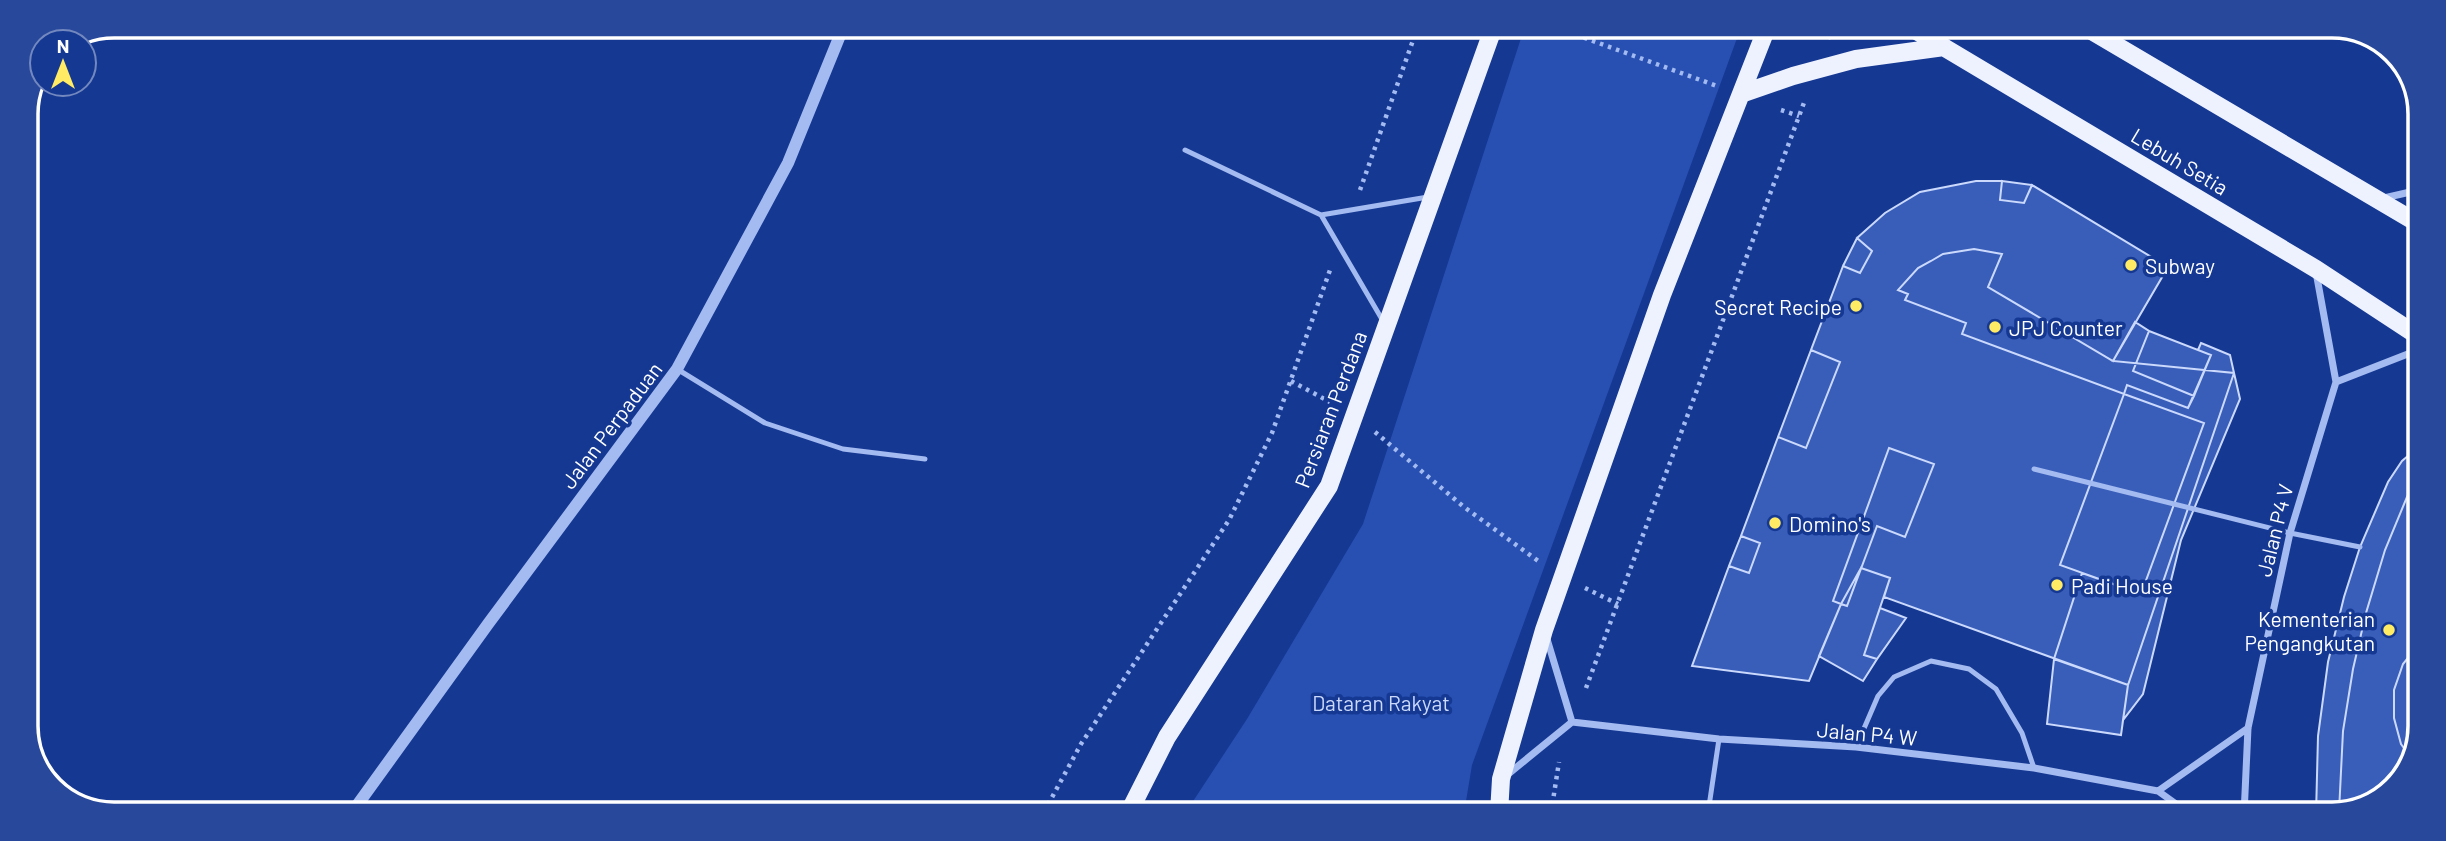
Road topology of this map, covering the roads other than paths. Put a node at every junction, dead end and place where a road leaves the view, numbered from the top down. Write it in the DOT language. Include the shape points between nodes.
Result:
graph roads {
  1 [pos="839,38"];
  2 [pos="1490,38"];
  3 [pos="1763,38"];
  4 [pos="1929,38"];
  5 [pos="2104,38"];
  6 [pos="1944,47"];
  7 [pos="1741,94"];
  8 [pos="1185,150"];
  9 [pos="2407,193"];
  10 [pos="1433,196"];
  11 [pos="2380,199"];
  12 [pos="1321,215"];
  13 [pos="2407,216"];
  14 [pos="2316,269"];
  15 [pos="1386,326"];
  16 [pos="2407,329"];
  17 [pos="2407,354"];
  18 [pos="677,369"];
  19 [pos="2336,382"];
  20 [pos="925,459"];
  21 [pos="2034,469"];
  22 [pos="2290,533"];
  23 [pos="2360,547"];
  24 [pos="1544,630"];
  25 [pos="1572,722"];
  26 [pos="2248,727"];
  27 [pos="1719,739"];
  28 [pos="1856,747"];
  29 [pos="2034,768"];
  30 [pos="1501,779"];
  31 [pos="2158,791"];
  32 [pos="359,802"];
  33 [pos="1134,802"];
  34 [pos="1500,802"];
  35 [pos="1710,802"];
  36 [pos="2173,802"];
  37 [pos="2245,802"];
  1 -- 18 [label="street, Jalan Perpaduan" via="788,163"];
  2 -- 10 [label="main road, Persiaran Perdana"];
  3 -- 7 [label="main road"];
  4 -- 6 [label="main road, Lebuh Setia"];
  5 -- 11 [label="main road"];
  6 -- 7 [label="main road" via="1856,59"];
  6 -- 14 [label="main road, Lebuh Setia"];
  7 -- 24 [label="main road" via="1662,295"];
  8 -- 12 [label="lane"];
  9 -- 11 [label="street"];
  10 -- 12 [label="lane"];
  10 -- 15 [label="main road, Persiaran Perdana"];
  11 -- 13 [label="main road"];
  12 -- 15 [label="lane"];
  14 -- 16 [label="main road, Lebuh Setia"];
  14 -- 19 [label="street, Jalan P4 V"];
  15 -- 33 [label="main road, Persiaran Perdana" via="1329,486 1167,737"];
  17 -- 19 [label="street"];
  18 -- 20 [label="lane" via="765,423 843,449"];
  18 -- 32 [label="street, Jalan Perpaduan"];
  19 -- 22 [label="street, Jalan P4 V"];
  21 -- 22 [label="lane"];
  22 -- 23 [label="lane"];
  22 -- 26 [label="street, Jalan P4 V"];
  24 -- 25 [label="street"];
  24 -- 30 [label="main road"];
  25 -- 27 [label="street, Jalan P4 W"];
  25 -- 30 [label="street"];
  26 -- 31 [label="street"];
  26 -- 37 [label="street, Jalan P4 V"];
  27 -- 28 [label="street, Jalan P4 W"];
  27 -- 35 [label="lane"];
  28 -- 29 [label="street, Jalan P4 W"];
  28 -- 29 [label="lane" via="1878,696 1894,677 1931,661 1969,668 1996,689 2022,733"];
  29 -- 31 [label="street, Jalan P4 W"];
  30 -- 34 [label="main road"];
  31 -- 36 [label="street, Jalan P4 W"];
}
